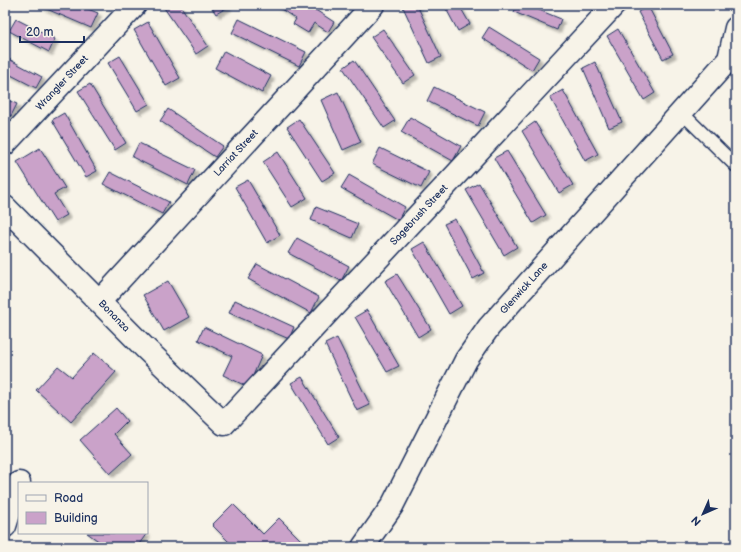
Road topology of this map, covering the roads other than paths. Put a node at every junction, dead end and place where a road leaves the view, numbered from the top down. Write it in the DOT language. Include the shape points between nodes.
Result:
graph roads {
  1 [pos="135,5"];
  2 [pos="372,5"];
  3 [pos="614,5"];
  4 [pos="736,28"];
  5 [pos="732,58"];
  6 [pos="681,112"];
  7 [pos="5,144"];
  8 [pos="736,166"];
  9 [pos="5,207"];
  10 [pos="100,301"];
  11 [pos="224,424"];
  12 [pos="18,486"];
  13 [pos="5,526"];
  14 [pos="363,547"];
  1 -- 7 [label="street, Wrangler Street"];
  2 -- 10 [label="street, Larriat Street"];
  3 -- 11 [label="street, Sagebrush Street"];
  4 -- 5 [label="street, Glenwick Lane"];
  5 -- 6 [label="street, Glenwick Lane"];
  6 -- 8 [label="lane"];
  6 -- 14 [label="street, Glenwick Lane" via="489,327 466,360 392,506"];
  9 -- 10 [label="street, Bonanza"];
  10 -- 11 [label="street, Bonanza" via="144,348"];
  12 -- 13 [label="street"];
}
